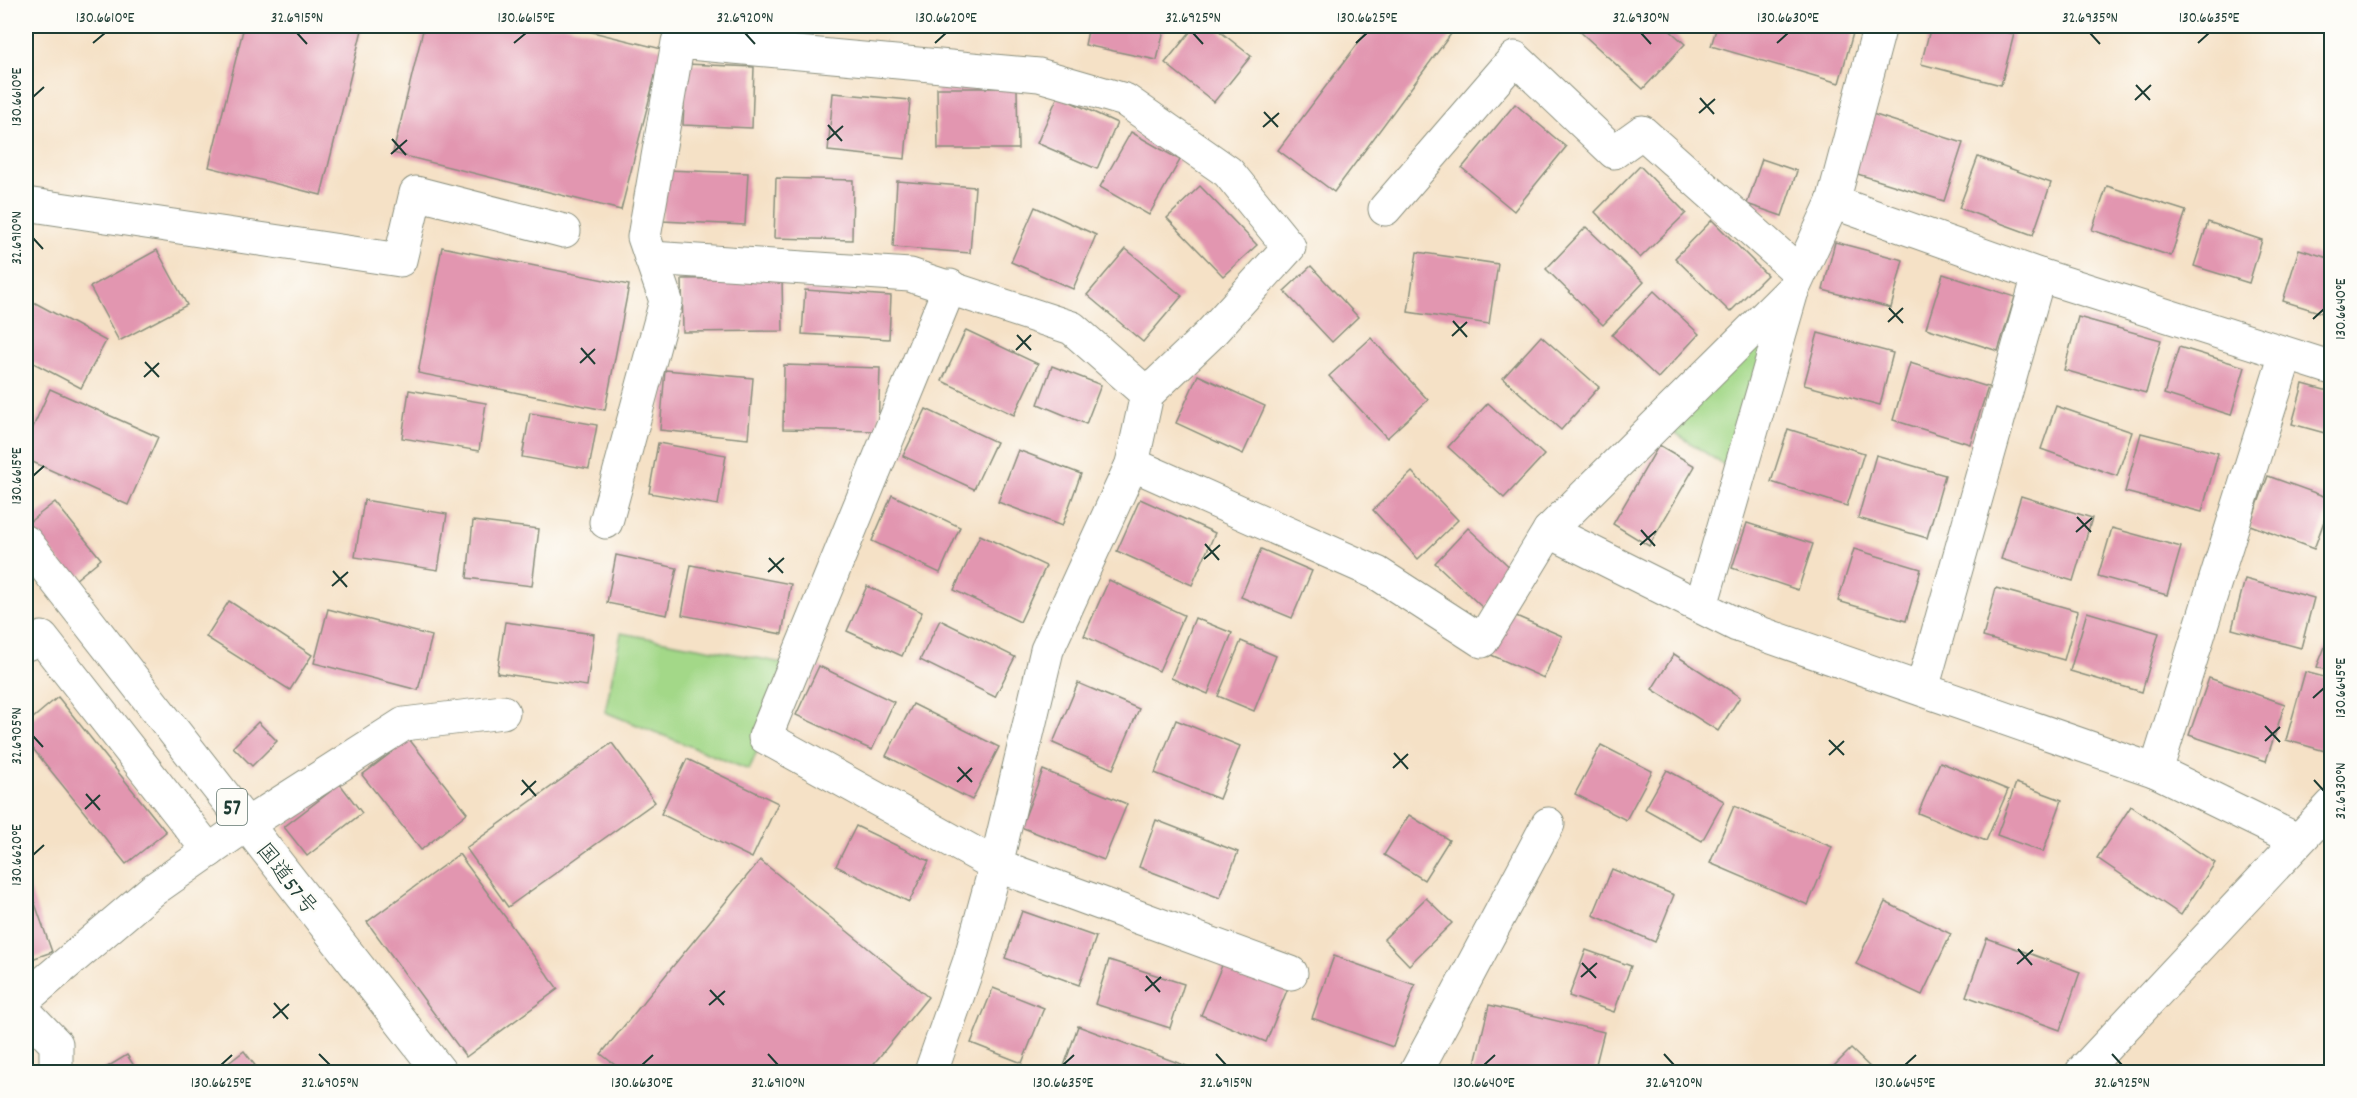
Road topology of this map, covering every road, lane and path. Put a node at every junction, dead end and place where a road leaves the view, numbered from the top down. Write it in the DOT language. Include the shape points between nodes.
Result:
graph roads {
  1 [pos="1880,26"];
  2 [pos="1833,202"];
  3 [pos="26,204"];
  4 [pos="1385,209"];
  5 [pos="564,231"];
  6 [pos="651,258"];
  7 [pos="2039,275"];
  8 [pos="1796,281"];
  9 [pos="950,286"];
  10 [pos="2286,354"];
  11 [pos="2331,368"];
  12 [pos="1147,394"];
  13 [pos="1132,464"];
  14 [pos="606,522"];
  15 [pos="1549,531"];
  16 [pos="26,542"];
  17 [pos="1701,606"];
  18 [pos="26,644"];
  19 [pos="1922,689"];
  20 [pos="503,712"];
  21 [pos="2156,771"];
  22 [pos="2331,805"];
  23 [pos="1548,824"];
  24 [pos="246,825"];
  25 [pos="2297,840"];
  26 [pos="209,851"];
  27 [pos="996,864"];
  28 [pos="1291,973"];
  29 [pos="26,998"];
  30 [pos="26,1013"];
  31 [pos="940,1070"];
  32 [pos="56,1072"];
  33 [pos="440,1072"];
  34 [pos="1416,1072"];
  35 [pos="2082,1072"];
  1 -- 2 [label="main road"];
  2 -- 7 [label="main road"];
  2 -- 8 [label="main road"];
  3 -- 5 [label="main road" via="400,260 416,193"];
  4 -- 8 [label="main road" via="1515,58 1614,152 1642,132"];
  6 -- 9 [label="main road" via="910,275"];
  6 -- 12 [label="main road" via="644,237 678,42 1039,75 1125,100 1228,172 1289,247 1209,335"];
  6 -- 14 [label="main road" via="666,301"];
  7 -- 10 [label="main road"];
  7 -- 19 [label="main road"];
  8 -- 15 [label="main road"];
  8 -- 17 [label="main road"];
  9 -- 12 [label="main road" via="1072,328"];
  9 -- 27 [label="main road" via="765,737"];
  10 -- 11 [label="main road"];
  10 -- 21 [label="main road"];
  12 -- 13 [label="main road"];
  13 -- 15 [label="main road" via="1377,573 1482,641"];
  13 -- 27 [label="main road" via="1047,650"];
  15 -- 17 [label="main road"];
  16 -- 24 [label="main road, 国道57号 / 57"];
  17 -- 19 [label="main road" via="1737,625"];
  18 -- 26 [label="main road" via="42,638"];
  19 -- 21 [label="main road"];
  20 -- 24 [label="main road" via="404,724"];
  21 -- 25 [label="main road"];
  22 -- 25 [label="main road"];
  23 -- 34 [label="main road"];
  24 -- 26 [label="main road"];
  24 -- 33 [label="main road, 国道57号 / 57"];
  25 -- 35 [label="main road"];
  26 -- 29 [label="main road" via="153,890"];
  27 -- 28 [label="main road"];
  27 -- 31 [label="main road"];
  30 -- 32 [label="main road" via="56,1044"];
}
